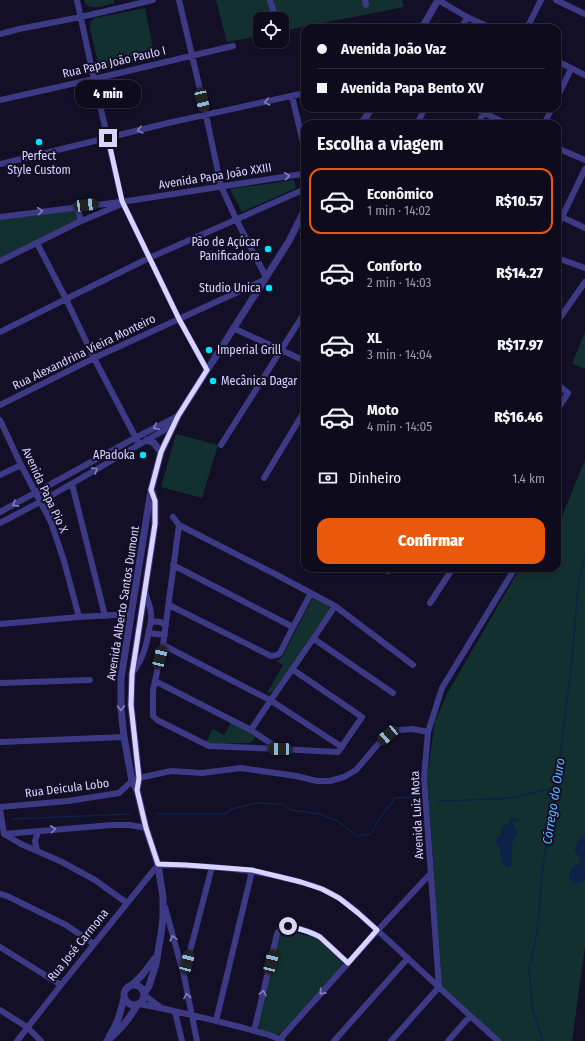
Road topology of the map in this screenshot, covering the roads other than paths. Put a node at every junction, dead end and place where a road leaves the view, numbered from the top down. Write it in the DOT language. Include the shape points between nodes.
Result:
graph roads {
  1 [pos="77,0"];
  2 [pos="153,0"];
  3 [pos="178,0"];
  4 [pos="270,0"];
  5 [pos="438,0"];
  6 [pos="541,0"];
  7 [pos="556,0"];
  8 [pos="274,12"];
  9 [pos="585,14"];
  10 [pos="81,17"];
  11 [pos="467,17"];
  12 [pos="424,24"];
  13 [pos="464,24"];
  14 [pos="482,24"];
  15 [pos="529,24"];
  16 [pos="0,34"];
  17 [pos="234,46"];
  18 [pos="192,55"];
  19 [pos="561,63"];
  20 [pos="571,69"];
  21 [pos="585,75"];
  22 [pos="94,79"];
  23 [pos="561,90"];
  24 [pos="301,94"];
  25 [pos="292,96"];
  26 [pos="0,100"];
  27 [pos="488,112"];
  28 [pos="206,115"];
  29 [pos="501,120"];
  30 [pos="301,134"];
  31 [pos="108,138"];
  32 [pos="561,150"];
  33 [pos="585,160"];
  34 [pos="0,164"];
  35 [pos="585,169"];
  36 [pos="301,174"];
  37 [pos="221,186"];
  38 [pos="301,191"];
  39 [pos="125,202"];
  40 [pos="74,207"];
  41 [pos="0,215"];
  42 [pos="301,217"];
  43 [pos="562,217"];
  44 [pos="236,219"];
  45 [pos="79,222"];
  46 [pos="585,228"];
  47 [pos="37,243"];
  48 [pos="149,258"];
  49 [pos="561,259"];
  50 [pos="0,261"];
  51 [pos="585,268"];
  52 [pos="265,278"];
  53 [pos="585,282"];
  54 [pos="66,299"];
  55 [pos="561,316"];
  56 [pos="301,318"];
  57 [pos="179,319"];
  58 [pos="233,328"];
  59 [pos="0,332"];
  60 [pos="280,350"];
  61 [pos="94,358"];
  62 [pos="301,359"];
  63 [pos="207,370"];
  64 [pos="561,387"];
  65 [pos="561,404"];
  66 [pos="0,405"];
  67 [pos="178,416"];
  68 [pos="301,417"];
  69 [pos="0,420"];
  70 [pos="173,425"];
  71 [pos="135,438"];
  72 [pos="147,440"];
  73 [pos="139,444"];
  74 [pos="221,445"];
  75 [pos="161,452"];
  76 [pos="21,465"];
  77 [pos="0,475"];
  78 [pos="264,478"];
  79 [pos="72,484"];
  80 [pos="151,490"];
  81 [pos="35,493"];
  82 [pos="50,497"];
  83 [pos="40,502"];
  84 [pos="0,512"];
  85 [pos="173,517"];
  86 [pos="50,522"];
  87 [pos="0,523"];
  88 [pos="179,525"];
  89 [pos="173,565"];
  90 [pos="450,572"];
  91 [pos="513,572"];
  92 [pos="145,591"];
  93 [pos="311,593"];
  94 [pos="430,603"];
  95 [pos="169,604"];
  96 [pos="335,606"];
  97 [pos="142,613"];
  98 [pos="131,614"];
  99 [pos="105,616"];
  100 [pos="79,617"];
  101 [pos="151,618"];
  102 [pos="0,624"];
  103 [pos="166,625"];
  104 [pos="293,627"];
  105 [pos="149,632"];
  106 [pos="164,636"];
  107 [pos="314,639"];
  108 [pos="163,645"];
  109 [pos="125,647"];
  110 [pos="136,648"];
  111 [pos="146,649"];
  112 [pos="413,665"];
  113 [pos="292,669"];
  114 [pos="132,674"];
  115 [pos="90,680"];
  116 [pos="155,681"];
  117 [pos="0,683"];
  118 [pos="393,693"];
  119 [pos="270,700"];
  120 [pos="250,730"];
  121 [pos="428,732"];
  122 [pos="259,736"];
  123 [pos="124,737"];
  124 [pos="0,742"];
  125 [pos="342,747"];
  126 [pos="256,748"];
  127 [pos="280,749"];
  128 [pos="136,780"];
  129 [pos="0,808"];
  130 [pos="146,828"];
  131 [pos="38,832"];
  132 [pos="2,834"];
  133 [pos="37,850"];
  134 [pos="158,864"];
  135 [pos="212,867"];
  136 [pos="252,870"];
  137 [pos="431,873"];
  138 [pos="0,894"];
  139 [pos="163,897"];
  140 [pos="127,903"];
  141 [pos="377,930"];
  142 [pos="94,944"];
  143 [pos="0,947"];
  144 [pos="158,954"];
  145 [pos="408,958"];
  146 [pos="348,963"];
  147 [pos="184,976"];
  148 [pos="60,985"];
  149 [pos="132,985"];
  150 [pos="439,987"];
  151 [pos="144,995"];
  152 [pos="124,998"];
  153 [pos="138,1004"];
  154 [pos="161,1008"];
  155 [pos="0,1010"];
  156 [pos="175,1012"];
  157 [pos="191,1016"];
  158 [pos="470,1016"];
  159 [pos="216,1021"];
  160 [pos="27,1027"];
  161 [pos="254,1031"];
  162 [pos="281,1040"];
  163 [pos="17,1041"];
  164 [pos="41,1041"];
  165 [pos="106,1041"];
  166 [pos="182,1041"];
  167 [pos="197,1041"];
  168 [pos="334,1041"];
  169 [pos="391,1041"];
  170 [pos="448,1041"];
  171 [pos="498,1041"];
  1 -- 10 [label="street"];
  2 -- 10 [label="street"];
  3 -- 18 [label="street"];
  4 -- 8 [label="street"];
  5 -- 11 [label="street"];
  5 -- 12 [label="street"];
  6 -- 15 [label="street"];
  7 -- 9 [label="street"];
  10 -- 16 [label="street"];
  10 -- 22 [label="street"];
  11 -- 13 [label="street"];
  11 -- 14 [label="street"];
  17 -- 18 [label="street, Rua Papa João Paulo I"];
  18 -- 22 [label="street, Rua Papa João Paulo I"];
  18 -- 28 [label="street"];
  19 -- 20 [label="street"];
  20 -- 21 [label="street"];
  20 -- 23 [label="street"];
  22 -- 26 [label="street, Rua Papa João Paulo I"];
  22 -- 31 [label="street"];
  24 -- 25 [label="street"];
  25 -- 28 [label="street, one-way"];
  25 -- 30 [label="street"];
  27 -- 29 [label="street"];
  28 -- 31 [label="street, one-way"];
  28 -- 37 [label="street"];
  31 -- 34 [label="street"];
  31 -- 39 [label="street"];
  32 -- 33 [label="street"];
  35 -- 43 [label="street"];
  37 -- 36 [label="street, Avenida Papa João XXIII, one-way"];
  37 -- 39 [label="street, Avenida Papa João XXIII"];
  37 -- 44 [label="street"];
  38 -- 44 [label="street"];
  39 -- 40 [label="street, Avenida Papa João XXIII"];
  39 -- 45 [label="street"];
  39 -- 48 [label="street"];
  41 -- 40 [label="street, Avenida Papa João XXIII, one-way"];
  40 -- 45 [label="street" via="80,214"];
  42 -- 52 [label="street, Avenida Alberto Santos Dumont"];
  43 -- 46 [label="street"];
  44 -- 48 [label="street"];
  44 -- 52 [label="street"];
  45 -- 47 [label="street"];
  47 -- 50 [label="street"];
  47 -- 54 [label="street"];
  48 -- 54 [label="street"];
  48 -- 57 [label="street"];
  49 -- 51 [label="street"];
  52 -- 57 [label="street, Rua Alexandrina Vieira Monteiro"];
  52 -- 58 [label="street, Avenida Alberto Santos Dumont"];
  53 -- 55 [label="street"];
  54 -- 59 [label="street"];
  54 -- 61 [label="street"];
  56 -- 60 [label="street"];
  57 -- 61 [label="street, Rua Alexandrina Vieira Monteiro"];
  57 -- 63 [label="street"];
  58 -- 60 [label="street"];
  58 -- 63 [label="street, Avenida Alberto Santos Dumont"];
  60 -- 62 [label="street"];
  60 -- 74 [label="street"];
  61 -- 66 [label="street, Rua Alexandrina Vieira Monteiro"];
  61 -- 71 [label="street"];
  63 -- 67 [label="street, Avenida Alberto Santos Dumont"];
  64 -- 65 [label="street" via="568,393"];
  67 -- 70 [label="street, Avenida Alberto Santos Dumont"];
  67 -- 71 [label="street, one-way"];
  68 -- 78 [label="street"];
  69 -- 76 [label="street, Avenida Papa Pio X"];
  70 -- 72 [label="street"];
  70 -- 75 [label="street, Avenida Alberto Santos Dumont"];
  71 -- 73 [label="street"];
  71 -- 81 [label="street"];
  72 -- 73 [label="street"];
  72 -- 75 [label="street" via="154,443"];
  79 -- 73 [label="street, one-way"];
  75 -- 80 [label="street, Avenida Alberto Santos Dumont"];
  76 -- 77 [label="street"];
  76 -- 81 [label="street, Avenida Papa Pio X"];
  79 -- 82 [label="street"];
  79 -- 99 [label="street"];
  80 -- 92 [label="street, Avenida Alberto Santos Dumont" via="155,501 155,524"];
  80 -- 98 [label="street, Avenida Alberto Santos Dumont"];
  81 -- 83 [label="street, Avenida Papa Pio X"];
  81 -- 84 [label="street, one-way"];
  82 -- 83 [label="street"];
  82 -- 86 [label="street"];
  83 -- 86 [label="street, Avenida Papa Pio X"];
  83 -- 87 [label="street"];
  85 -- 88 [label="street"];
  86 -- 100 [label="street, Avenida Papa Pio X" via="64,561"];
  88 -- 89 [label="street"];
  88 -- 93 [label="street"];
  89 -- 95 [label="street"];
  89 -- 104 [label="street"];
  90 -- 94 [label="street"];
  91 -- 121 [label="street, Avenida Luiz Mota" via="442,688"];
  92 -- 97 [label="street, Avenida Alberto Santos Dumont"];
  92 -- 101 [label="street"];
  93 -- 96 [label="street"];
  93 -- 104 [label="street"];
  95 -- 103 [label="street"];
  95 -- 104 [label="street" via="271,656 280,653"];
  96 -- 107 [label="street"];
  96 -- 112 [label="street"];
  97 -- 98 [label="street"];
  97 -- 101 [label="street"];
  97 -- 110 [label="street, Avenida Alberto Santos Dumont"];
  98 -- 99 [label="street"];
  98 -- 109 [label="street, Avenida Alberto Santos Dumont"];
  99 -- 100 [label="street"];
  100 -- 102 [label="street"];
  101 -- 103 [label="street"];
  101 -- 105 [label="street"];
  103 -- 106 [label="street"];
  105 -- 106 [label="street"];
  105 -- 111 [label="street"];
  106 -- 108 [label="street"];
  107 -- 113 [label="street"];
  107 -- 118 [label="street"];
  108 -- 116 [label="street"];
  108 -- 119 [label="street"];
  109 -- 110 [label="street"];
  109 -- 123 [label="street, Avenida Alberto Santos Dumont, one-way" via="121,678"];
  110 -- 111 [label="street"];
  110 -- 114 [label="street, Avenida Alberto Santos Dumont"];
  111 -- 114 [label="street"];
  113 -- 119 [label="street"];
  113 -- 125 [label="street" via="362,717"];
  114 -- 128 [label="street, Avenida Alberto Santos Dumont" via="131,705"];
  115 -- 117 [label="street"];
  116 -- 120 [label="street"];
  116 -- 126 [label="street" via="153,716 157,720 209,746"];
  119 -- 120 [label="street"];
  119 -- 125 [label="street"];
  120 -- 122 [label="street"];
  121 -- 128 [label="street" via="412,729 393,731 356,770 330,781 241,768 202,773 171,771"];
  121 -- 137 [label="street, Avenida Luiz Mota" via="424,778"];
  122 -- 126 [label="street"];
  122 -- 127 [label="street"];
  123 -- 124 [label="street"];
  123 -- 128 [label="street, Avenida Alberto Santos Dumont"];
  125 -- 127 [label="street" via="338,752"];
  126 -- 127 [label="street"];
  128 -- 129 [label="street, Rua Deicula Lobo" via="119,793"];
  128 -- 130 [label="street, Avenida Alberto Santos Dumont"];
  129 -- 132 [label="street"];
  131 -- 130 [label="street, one-way" via="112,825"];
  130 -- 134 [label="street, Avenida Alberto Santos Dumont"];
  131 -- 132 [label="street"];
  131 -- 133 [label="street" via="35,841"];
  132 -- 133 [label="street"];
  133 -- 140 [label="street" via="95,880"];
  134 -- 135 [label="street"];
  134 -- 139 [label="street, Avenida Alberto Santos Dumont"];
  134 -- 140 [label="street, Rua José Carmona"];
  135 -- 136 [label="street"];
  135 -- 147 [label="street"];
  136 -- 141 [label="street" via="322,889 339,898"];
  136 -- 159 [label="street"];
  137 -- 141 [label="street"];
  137 -- 150 [label="street, Avenida Luiz Mota"];
  138 -- 142 [label="street" via="66,925"];
  139 -- 144 [label="street, Avenida Alberto Santos Dumont"];
  147 -- 139 [label="street, one-way"];
  140 -- 142 [label="street, Rua José Carmona"];
  141 -- 145 [label="street"];
  141 -- 146 [label="street"];
  142 -- 148 [label="street, Rua José Carmona"];
  143 -- 148 [label="street"];
  144 -- 149 [label="street, Avenida Alberto Santos Dumont"];
  144 -- 151 [label="street, Avenida Alberto Santos Dumont" via="153,975"];
  145 -- 150 [label="street"];
  145 -- 168 [label="street"];
  161 -- 146 [label="street, one-way" via="281,928 288,926 315,934"];
  146 -- 162 [label="street, one-way"];
  157 -- 147 [label="street, one-way"];
  148 -- 160 [label="street, Rua José Carmona"];
  149 -- 151 [label="street" via="141,988"];
  149 -- 152 [label="street" via="126,989"];
  150 -- 158 [label="street"];
  150 -- 169 [label="street"];
  151 -- 153 [label="street"];
  151 -- 154 [label="street"];
  152 -- 153 [label="street" via="131,1005"];
  152 -- 165 [label="street" via="116,1026"];
  153 -- 154 [label="street"];
  153 -- 165 [label="street" via="126,1023"];
  154 -- 156 [label="street"];
  155 -- 160 [label="street"];
  156 -- 157 [label="street"];
  156 -- 166 [label="street"];
  157 -- 159 [label="street"];
  157 -- 167 [label="street"];
  158 -- 170 [label="street"];
  158 -- 171 [label="street"];
  159 -- 161 [label="street"];
  160 -- 163 [label="street, Rua José Carmona"];
  160 -- 164 [label="street"];
  161 -- 162 [label="street"];
}
